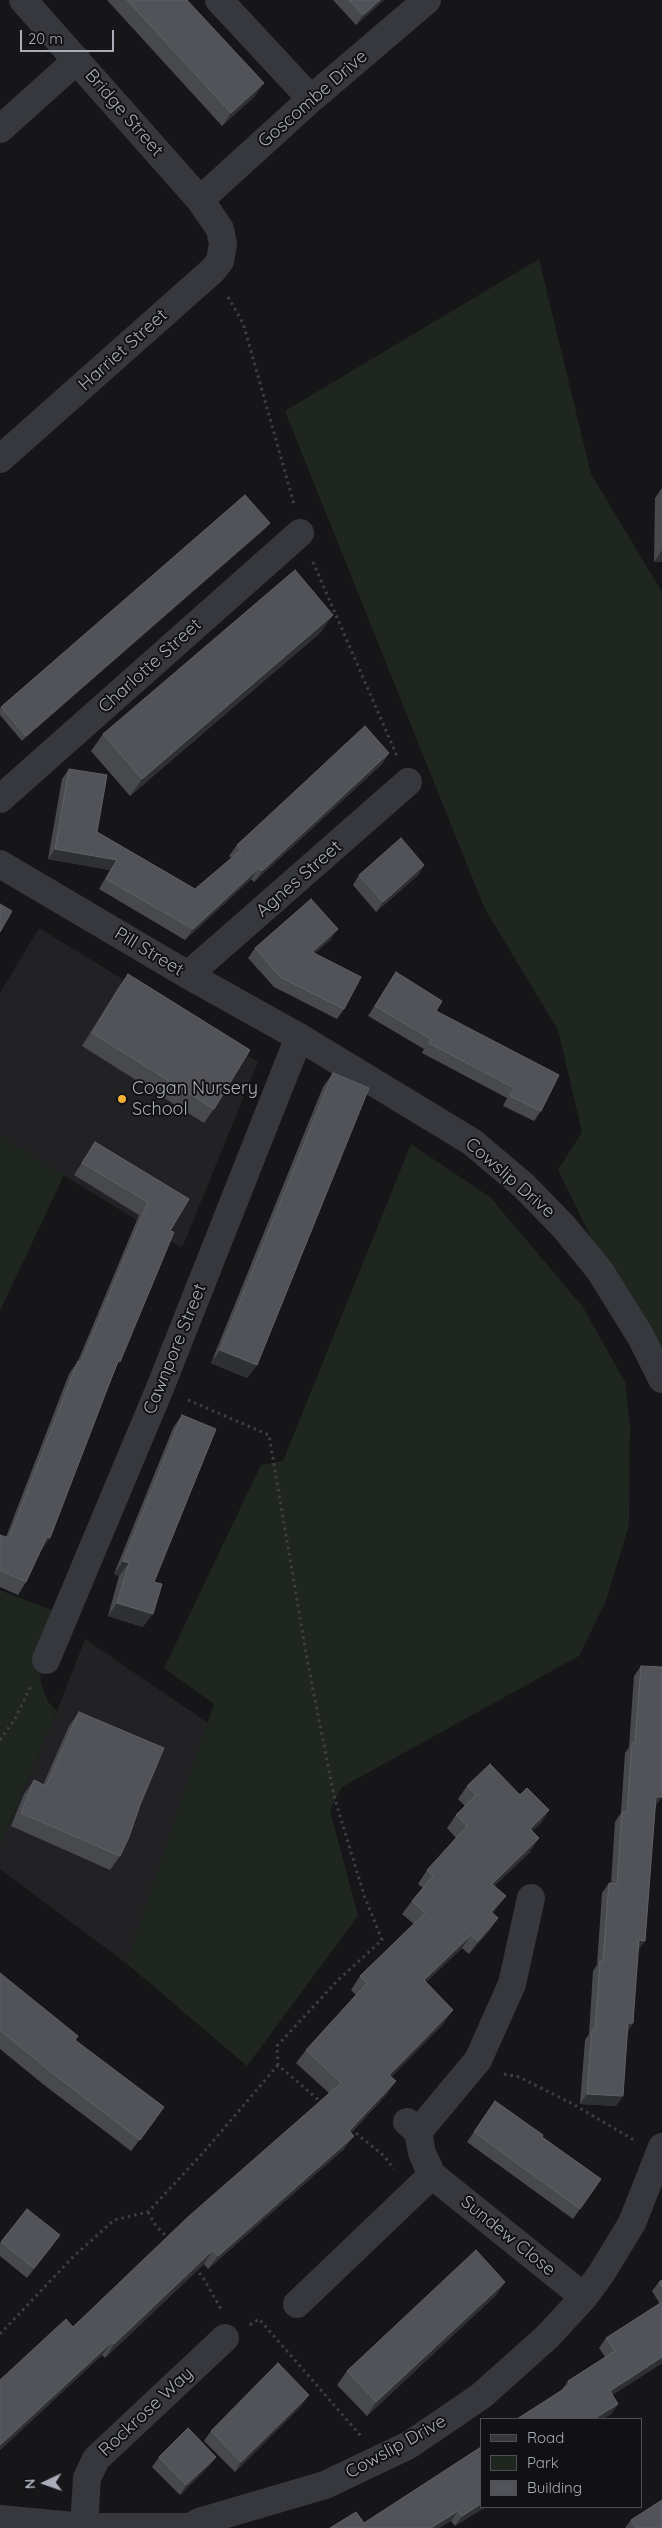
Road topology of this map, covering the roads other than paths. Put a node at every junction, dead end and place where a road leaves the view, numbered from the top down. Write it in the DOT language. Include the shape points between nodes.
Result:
graph roads {
  1 [pos="23,0"];
  2 [pos="219,0"];
  3 [pos="427,0"];
  4 [pos="77,60"];
  5 [pos="311,99"];
  6 [pos="0,129"];
  7 [pos="200,200"];
  8 [pos="220,229"];
  9 [pos="0,459"];
  10 [pos="300,533"];
  11 [pos="408,782"];
  12 [pos="0,799"];
  13 [pos="0,864"];
  14 [pos="188,975"];
  15 [pos="299,1037"];
  16 [pos="662,1379"];
  17 [pos="46,1660"];
  18 [pos="531,1898"];
  19 [pos="661,2151"];
  20 [pos="423,2184"];
  21 [pos="584,2297"];
  22 [pos="297,2304"];
  23 [pos="228,2332"];
  24 [pos="0,2519"];
  25 [pos="84,2527"];
  26 [pos="189,2528"];
  1 -- 4 [label="street, Bridge Street"];
  2 -- 5 [label="street"];
  3 -- 5 [label="street, Goscombe Drive"];
  4 -- 6 [label="street"];
  4 -- 7 [label="street, Bridge Street"];
  5 -- 7 [label="street, Goscombe Drive"];
  7 -- 8 [label="street, Bridge Street"];
  8 -- 9 [label="street, Harriet Street" via="223,244 220,261 213,270"];
  10 -- 12 [label="street, Charlotte Street"];
  11 -- 14 [label="street, Agnes Street"];
  13 -- 14 [label="street, Pill Street"];
  14 -- 15 [label="street, Pill Street"];
  15 -- 16 [label="street, Cowslip Drive" via="472,1142 524,1186 600,1271 641,1337"];
  15 -- 17 [label="street, Cawnpore Street" via="160,1388"];
  18 -- 20 [label="street, Sundew Close" via="512,1984 478,2060 412,2127 422,2153"];
  19 -- 21 [label="street, Cowslip Drive" via="625,2237"];
  20 -- 21 [label="street, Sundew Close"];
  20 -- 22 [label="street"];
  21 -- 26 [label="street, Cowslip Drive" via="547,2337 481,2396 437,2427 381,2459 325,2485 199,2522"];
  23 -- 25 [label="street, Rockrose Way" via="96,2459 87,2478"];
  24 -- 25 [label="street, Cowslip Drive"];
  25 -- 26 [label="street, Cowslip Drive"];
}
